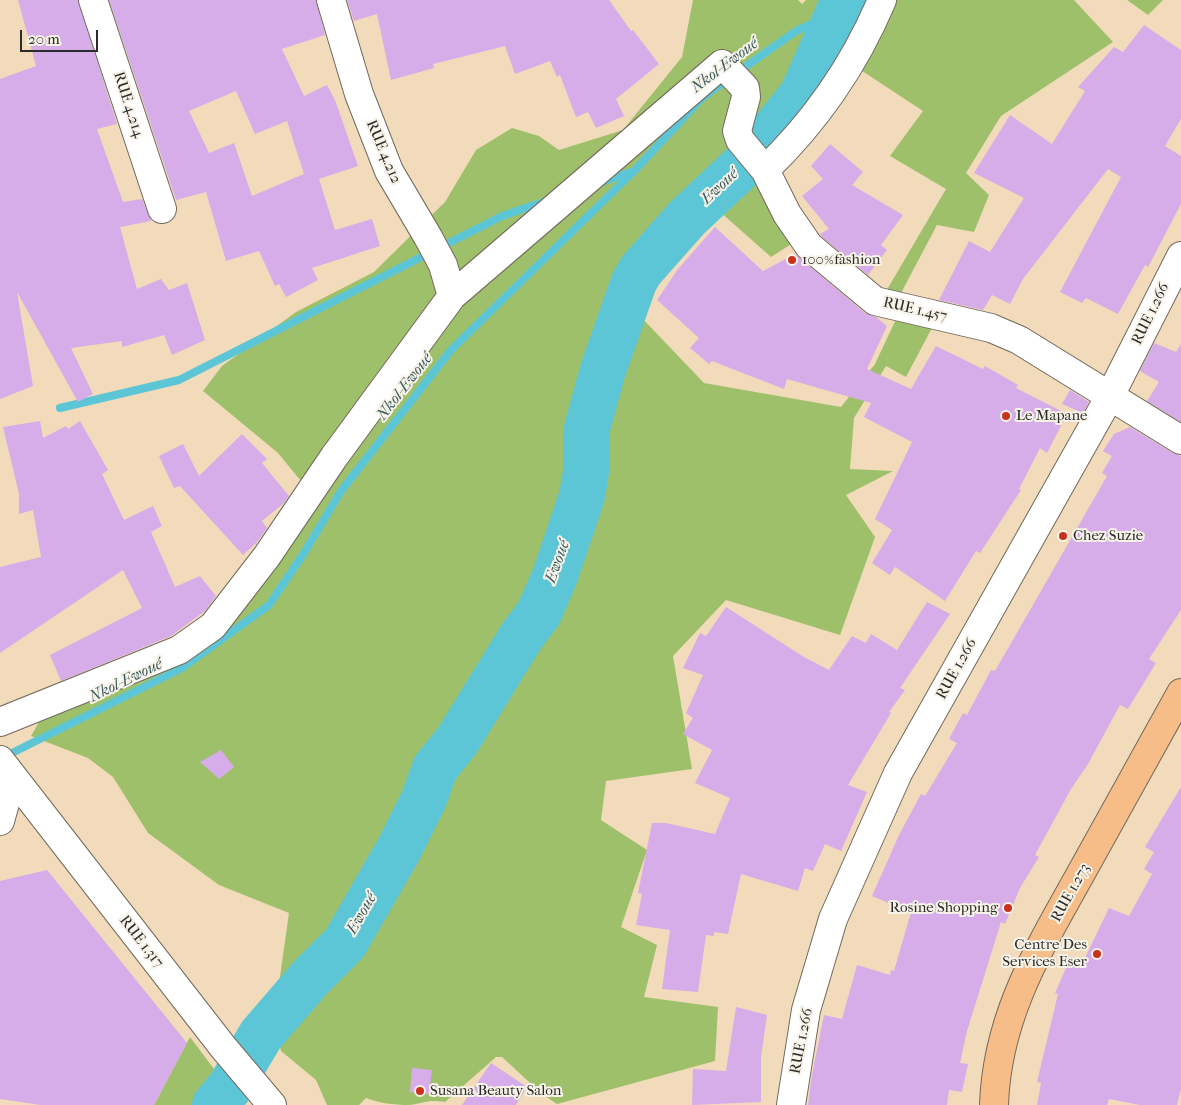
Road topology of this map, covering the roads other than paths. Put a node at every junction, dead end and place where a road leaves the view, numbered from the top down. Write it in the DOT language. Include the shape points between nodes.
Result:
graph roads {
  1 [pos="93,0"];
  2 [pos="332,0"];
  3 [pos="882,0"];
  4 [pos="765,170"];
  5 [pos="162,209"];
  6 [pos="1181,256"];
  7 [pos="452,296"];
  8 [pos="1110,396"];
  9 [pos="1181,440"];
  10 [pos="1181,693"];
  11 [pos="0,722"];
  12 [pos="6,769"];
  13 [pos="0,821"];
  14 [pos="267,1100"];
  15 [pos="791,1105"];
  16 [pos="994,1105"];
  1 -- 5 [label="street, RUE 4.214"];
  2 -- 7 [label="street, RUE 4.212" via="359,94 389,171 443,265"];
  3 -- 4 [label="street" via="870,30 841,80 786,150"];
  4 -- 7 [label="street, RUE 1.457" via="740,140 737,131 746,97 745,88 722,64"];
  4 -- 8 [label="street, RUE 1.457" via="787,214 809,246 874,301 991,328 1019,340"];
  6 -- 8 [label="street, RUE 1.266"];
  7 -- 11 [label="street" via="213,626 179,650"];
  8 -- 9 [label="street, RUE 1.457"];
  8 -- 15 [label="street, RUE 1.266" via="894,782 833,919 806,1010"];
  10 -- 16 [label="main road, RUE 1.273" via="1030,966 1005,1027 996,1068"];
  12 -- 13 [label="street"];
  12 -- 14 [label="street, RUE 1.317" via="222,1047"];
}
